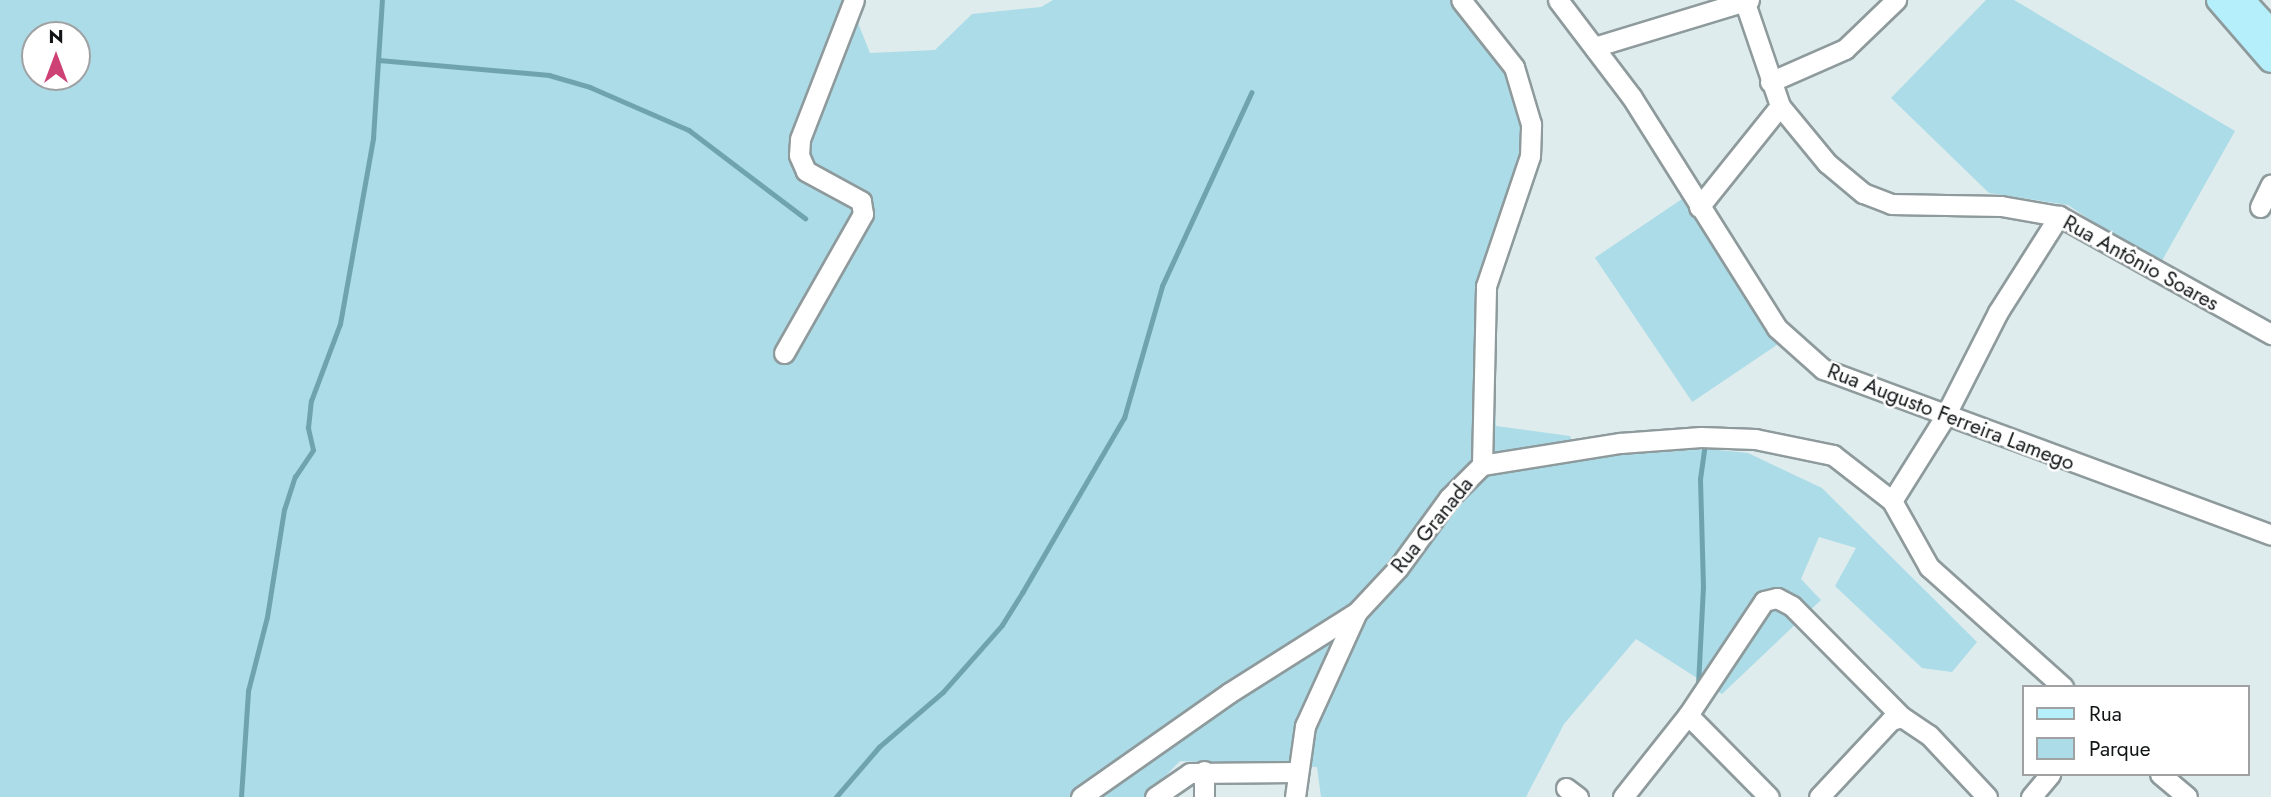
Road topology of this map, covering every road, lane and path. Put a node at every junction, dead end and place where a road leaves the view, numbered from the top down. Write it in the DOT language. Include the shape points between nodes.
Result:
graph roads {
  1 [pos="854,0"];
  2 [pos="1461,0"];
  3 [pos="1558,0"];
  4 [pos="1896,0"];
  5 [pos="2219,0"];
  6 [pos="2242,0"];
  7 [pos="1746,1"];
  8 [pos="2271,33"];
  9 [pos="1594,47"];
  10 [pos="2271,60"];
  11 [pos="1770,82"];
  12 [pos="1780,106"];
  13 [pos="2271,184"];
  14 [pos="1699,206"];
  15 [pos="2260,206"];
  16 [pos="2059,216"];
  17 [pos="2271,334"];
  18 [pos="785,353"];
  19 [pos="1944,418"];
  20 [pos="1482,465"];
  21 [pos="1892,501"];
  22 [pos="2271,536"];
  23 [pos="1357,612"];
  24 [pos="2061,685"];
  25 [pos="1693,707"];
  26 [pos="1896,719"];
  27 [pos="1204,771"];
  28 [pos="1297,772"];
  29 [pos="2048,776"];
  30 [pos="2162,776"];
  31 [pos="1081,797"];
  32 [pos="1155,797"];
  33 [pos="1203,797"];
  34 [pos="1296,797"];
  35 [pos="1623,797"];
  36 [pos="1769,797"];
  37 [pos="1819,797"];
  38 [pos="1987,797"];
  39 [pos="2031,797"];
  40 [pos="2187,797"];
  1 -- 18 [label="street" via="800,139 799,155 806,171 861,201 863,214"];
  2 -- 20 [label="street, Rua Granada" via="1514,67 1531,124 1530,156 1486,286"];
  3 -- 9 [label="street, Rua Augusto Ferreira Lamego"];
  4 -- 11 [label="street" via="1845,48"];
  5 -- 10 [label="main road"];
  6 -- 8 [label="main road"];
  7 -- 9 [label="street"];
  7 -- 11 [label="street, Rua Antônio Soares"];
  9 -- 14 [label="street, Rua Augusto Ferreira Lamego" via="1631,96"];
  11 -- 12 [label="street, Rua Antônio Soares"];
  12 -- 14 [label="street"];
  12 -- 16 [label="street, Rua Antônio Soares" via="1827,163 1877,200 2017,208"];
  13 -- 15 [label="street"];
  14 -- 19 [label="street, Rua Augusto Ferreira Lamego" via="1777,328 1808,356 1850,382"];
  16 -- 17 [label="street, Rua Antônio Soares"];
  16 -- 19 [label="street" via="1998,312"];
  19 -- 21 [label="street"];
  19 -- 22 [label="street, Rua Augusto Ferreira Lamego"];
  20 -- 21 [label="street" via="1620,443 1755,439 1833,455"];
  20 -- 23 [label="street, Rua Granada" via="1449,498 1398,568"];
  21 -- 24 [label="street" via="1929,567"];
  23 -- 28 [label="street" via="1320,685 1305,726"];
  23 -- 31 [label="street, Rua Granada" via="1229,693"];
  25 -- 26 [label="street" via="1764,601 1777,598 1792,606"];
  25 -- 35 [label="street"];
  25 -- 36 [label="street"];
  26 -- 37 [label="street"];
  26 -- 38 [label="street" via="1929,735"];
  27 -- 28 [label="street"];
  27 -- 32 [label="street" via="1182,776"];
  27 -- 33 [label="street"];
  28 -- 34 [label="street"];
  29 -- 39 [label="street"];
  30 -- 40 [label="street"];
}
